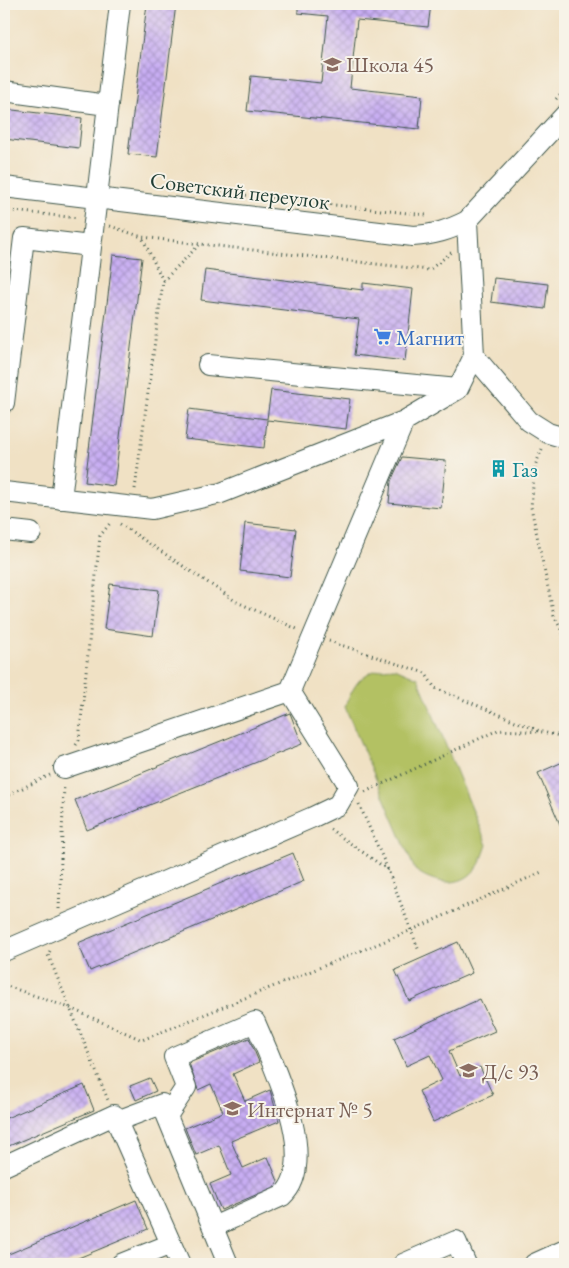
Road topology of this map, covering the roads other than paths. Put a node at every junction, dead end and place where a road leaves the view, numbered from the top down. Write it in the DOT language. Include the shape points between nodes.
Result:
graph roads {
  1 [pos="120,4"];
  2 [pos="4,91"];
  3 [pos="108,105"];
  4 [pos="559,109"];
  5 [pos="4,187"];
  6 [pos="96,198"];
  7 [pos="467,221"];
  8 [pos="90,246"];
  9 [pos="474,356"];
  10 [pos="208,365"];
  11 [pos="458,389"];
  12 [pos="4,404"];
  13 [pos="404,421"];
  14 [pos="556,436"];
  15 [pos="4,492"];
  16 [pos="61,498"];
  17 [pos="4,530"];
  18 [pos="31,533"];
  19 [pos="290,691"];
  20 [pos="64,768"];
  21 [pos="4,951"];
  22 [pos="166,1116"];
  23 [pos="117,1121"];
  24 [pos="4,1166"];
  25 [pos="212,1228"];
  26 [pos="171,1244"];
  27 [pos="565,1250"];
  28 [pos="121,1264"];
  29 [pos="180,1264"];
  30 [pos="228,1264"];
  31 [pos="403,1264"];
  32 [pos="466,1264"];
  33 [pos="534,1264"];
  1 -- 3 [label="street"];
  2 -- 3 [label="street"];
  3 -- 6 [label="street"];
  4 -- 7 [label="street"];
  5 -- 6 [label="street, Советский переулок"];
  6 -- 7 [label="street, Советский переулок" via="413,236 448,231"];
  6 -- 8 [label="street"];
  7 -- 9 [label="street"];
  8 -- 12 [label="street" via="24,238"];
  8 -- 16 [label="street"];
  9 -- 11 [label="street"];
  9 -- 14 [label="street" via="529,422"];
  10 -- 11 [label="street"];
  11 -- 13 [label="street"];
  13 -- 16 [label="street" via="221,493 152,510"];
  13 -- 19 [label="street"];
  15 -- 16 [label="street"];
  17 -- 18 [label="street"];
  19 -- 20 [label="street"];
  19 -- 21 [label="street" via="349,786 338,805"];
  22 -- 23 [label="street" via="162,1104"];
  22 -- 25 [label="street"];
  22 -- 25 [label="street" via="186,1087 174,1057 256,1022 289,1106 296,1178 282,1196"];
  23 -- 24 [label="street" via="114,1114"];
  23 -- 26 [label="street"];
  25 -- 30 [label="street"];
  26 -- 28 [label="street"];
  26 -- 29 [label="street"];
  27 -- 33 [label="street"];
  31 -- 32 [label="street" via="456,1241"];
}
